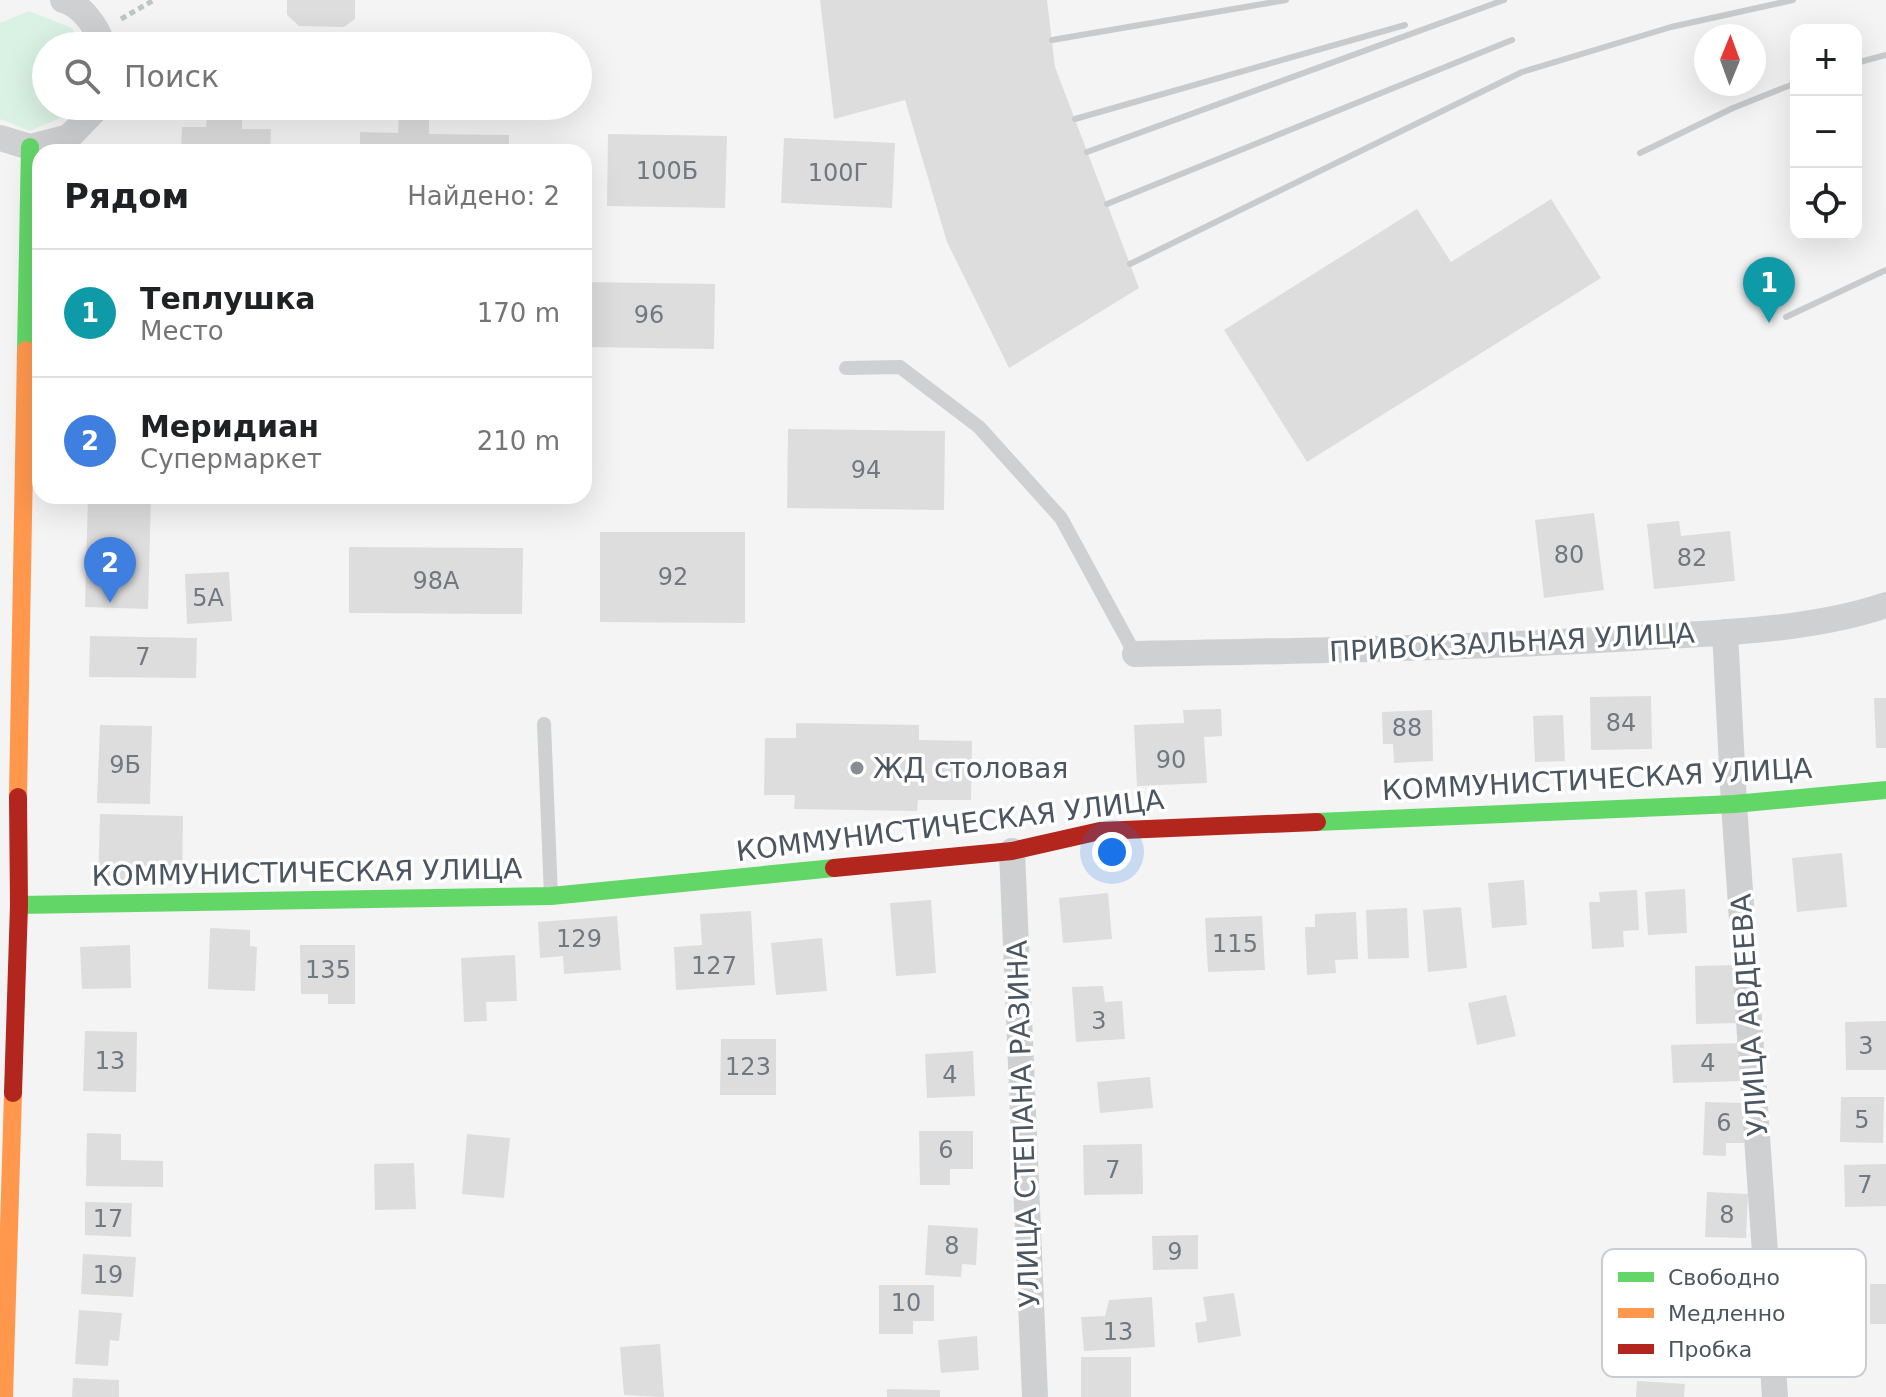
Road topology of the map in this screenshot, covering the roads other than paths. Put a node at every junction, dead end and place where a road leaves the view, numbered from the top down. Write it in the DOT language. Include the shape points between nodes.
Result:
graph roads {
  1 [pos="63,0"];
  2 [pos="95,32"];
  3 [pos="85,120"];
  4 [pos="0,138"];
  5 [pos="42,144"];
  6 [pos="30,147"];
  7 [pos="846,368"];
  8 [pos="13,386"];
  9 [pos="1886,605"];
  10 [pos="1725,632"];
  11 [pos="1135,654"];
  12 [pos="544,724"];
  13 [pos="1886,790"];
  14 [pos="9,795"];
  15 [pos="1734,804"];
  16 [pos="1012,851"];
  17 [pos="551,896"];
  18 [pos="19,905"];
  19 [pos="1765,1249"];
  20 [pos="1774,1377"];
  21 [pos="4,1397"];
  22 [pos="1035,1397"];
  23 [pos="1775,1397"];
  1 -- 2 [label="street" via="71,2"];
  3 -- 5 [label="street" via="69,137"];
  4 -- 6 [label="street"];
  6 -- 8 [label="street"];
  7 -- 11 [label="lane" via="900,367 979,427 1061,518"];
  8 -- 14 [label="street"];
  9 -- 10 [label="street, ПРИВОКЗАЛЬНАЯ УЛИЦА" via="1858,614"];
  10 -- 11 [label="street, ПРИВОКЗАЛЬНАЯ УЛИЦА" via="1498,646"];
  10 -- 15 [label="street, УЛИЦА АВДЕЕВА"];
  12 -- 17 [label="lane"];
  13 -- 15 [label="street, КОММУНИСТИЧЕСКАЯ УЛИЦА"];
  14 -- 18 [label="street"];
  15 -- 16 [label="street, КОММУНИСТИЧЕСКАЯ УЛИЦА" via="1100,831"];
  15 -- 19 [label="street, УЛИЦА АВДЕЕВА"];
  16 -- 17 [label="street, КОММУНИСТИЧЕСКАЯ УЛИЦА"];
  16 -- 22 [label="street, УЛИЦА СТЕПАНА РАЗИНА"];
  17 -- 18 [label="street, КОММУНИСТИЧЕСКАЯ УЛИЦА"];
  18 -- 21 [label="street"];
  20 -- 23 [label="street, УЛИЦА АВДЕЕВА"];
}
